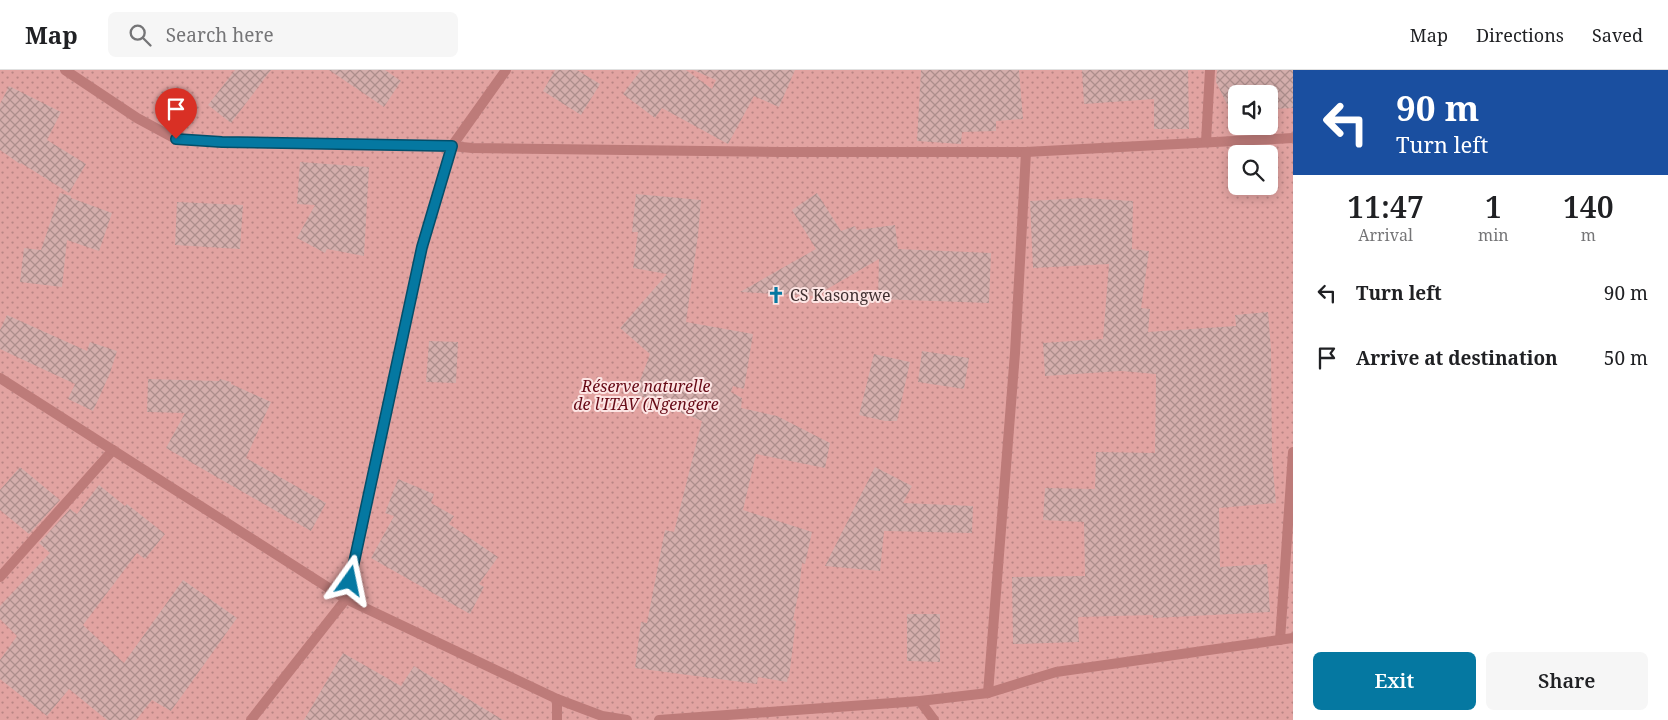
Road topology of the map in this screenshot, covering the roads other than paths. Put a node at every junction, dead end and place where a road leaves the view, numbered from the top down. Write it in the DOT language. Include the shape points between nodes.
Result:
graph roads {
  1 [pos="65,70"];
  2 [pos="506,70"];
  3 [pos="1210,70"];
  4 [pos="1293,138"];
  5 [pos="1206,142"];
  6 [pos="452,146"];
  7 [pos="1026,152"];
  8 [pos="0,378"];
  9 [pos="113,450"];
  10 [pos="1293,452"];
  11 [pos="0,577"];
  12 [pos="346,599"];
  13 [pos="1293,638"];
  14 [pos="1280,640"];
  15 [pos="988,693"];
  16 [pos="557,699"];
  17 [pos="920,701"];
  18 [pos="251,720"];
  19 [pos="557,720"];
  20 [pos="627,720"];
  21 [pos="659,720"];
  22 [pos="934,720"];
  1 -- 6 [label="street" via="136,118 176,139"];
  2 -- 6 [label="street"];
  3 -- 5 [label="street"];
  4 -- 5 [label="street"];
  5 -- 7 [label="street"];
  6 -- 7 [label="street"];
  6 -- 12 [label="street" via="422,247"];
  7 -- 15 [label="street" via="1015,353"];
  8 -- 9 [label="street"];
  9 -- 11 [label="street"];
  9 -- 12 [label="street"];
  10 -- 14 [label="street"];
  12 -- 16 [label="street"];
  12 -- 18 [label="street"];
  13 -- 14 [label="street"];
  14 -- 15 [label="street" via="1056,672"];
  15 -- 17 [label="street"];
  16 -- 19 [label="street"];
  16 -- 20 [label="street" via="602,716"];
  17 -- 21 [label="street"];
  17 -- 22 [label="street"];
}
